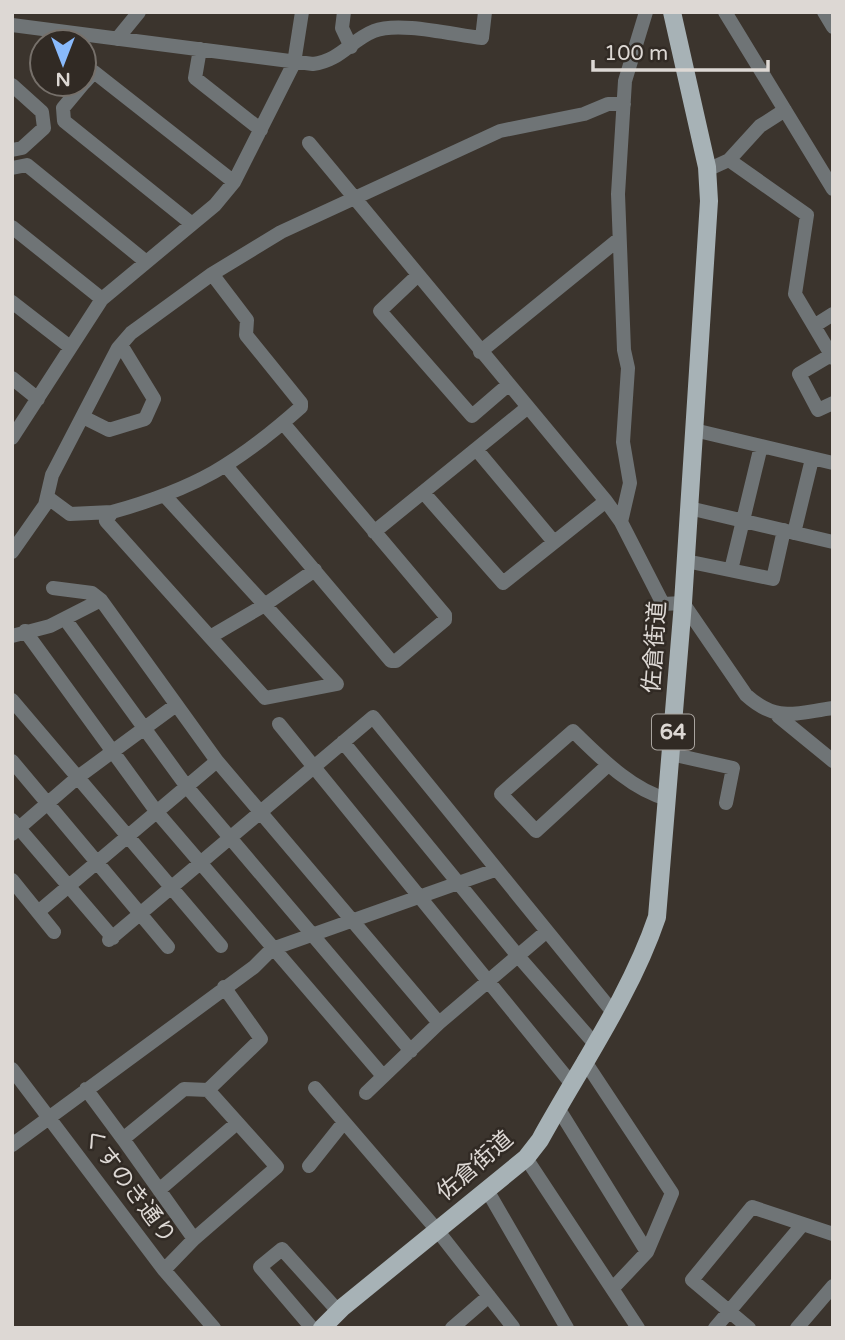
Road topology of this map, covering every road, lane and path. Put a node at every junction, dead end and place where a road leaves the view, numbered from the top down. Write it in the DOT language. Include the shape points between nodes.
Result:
graph roads {
  1 [pos="139,12"];
  2 [pos="302,12"];
  3 [pos="344,12"];
  4 [pos="485,12"];
  5 [pos="646,12"];
  6 [pos="672,12"];
  7 [pos="725,12"];
  8 [pos="824,12"];
  9 [pos="12,25"];
  10 [pos="833,27"];
  11 [pos="117,39"];
  12 [pos="351,47"];
  13 [pos="200,49"];
  14 [pos="294,62"];
  15 [pos="98,75"];
  16 [pos="12,85"];
  17 [pos="72,98"];
  18 [pos="624,104"];
  19 [pos="785,110"];
  20 [pos="261,130"];
  21 [pos="309,143"];
  22 [pos="12,150"];
  23 [pos="729,160"];
  24 [pos="12,168"];
  25 [pos="707,170"];
  26 [pos="234,182"];
  27 [pos="833,189"];
  28 [pos="356,200"];
  29 [pos="192,223"];
  30 [pos="12,227"];
  31 [pos="619,239"];
  32 [pos="145,261"];
  33 [pos="212,274"];
  34 [pos="417,276"];
  35 [pos="102,299"];
  36 [pos="12,302"];
  37 [pos="833,314"];
  38 [pos="814,326"];
  39 [pos="121,345"];
  40 [pos="70,347"];
  41 [pos="480,352"];
  42 [pos="832,357"];
  43 [pos="12,379"];
  44 [pos="509,384"];
  45 [pos="38,399"];
  46 [pos="833,403"];
  47 [pos="528,407"];
  48 [pos="83,416"];
  49 [pos="283,424"];
  50 [pos="694,430"];
  51 [pos="12,438"];
  52 [pos="761,446"];
  53 [pos="476,449"];
  54 [pos="812,459"];
  55 [pos="833,463"];
  56 [pos="228,467"];
  57 [pos="424,492"];
  58 [pos="47,497"];
  59 [pos="166,497"];
  60 [pos="606,501"];
  61 [pos="689,508"];
  62 [pos="112,512"];
  63 [pos="743,521"];
  64 [pos="621,523"];
  65 [pos="789,531"];
  66 [pos="374,532"];
  67 [pos="554,542"];
  68 [pos="833,542"];
  69 [pos="12,552"];
  70 [pos="686,561"];
  71 [pos="315,570"];
  72 [pos="731,570"];
  73 [pos="53,588"];
  74 [pos="100,600"];
  75 [pos="683,603"];
  76 [pos="263,606"];
  77 [pos="65,619"];
  78 [pos="18,634"];
  79 [pos="210,636"];
  80 [pos="12,700"];
  81 [pos="176,705"];
  82 [pos="833,708"];
  83 [pos="778,716"];
  84 [pos="279,724"];
  85 [pos="143,727"];
  86 [pos="343,742"];
  87 [pos="111,751"];
  88 [pos="671,754"];
  89 [pos="12,761"];
  90 [pos="217,761"];
  91 [pos="833,761"];
  92 [pos="608,765"];
  93 [pos="314,768"];
  94 [pos="78,777"];
  95 [pos="187,787"];
  96 [pos="667,799"];
  97 [pos="48,803"];
  98 [pos="726,803"];
  99 [pos="156,811"];
  100 [pos="260,813"];
  101 [pos="15,828"];
  102 [pos="125,836"];
  103 [pos="230,838"];
  104 [pos="96,862"];
  105 [pos="201,863"];
  106 [pos="495,870"];
  107 [pos="459,883"];
  108 [pos="14,884"];
  109 [pos="67,887"];
  110 [pos="172,889"];
  111 [pos="420,897"];
  112 [pos="38,912"];
  113 [pos="141,914"];
  114 [pos="349,921"];
  115 [pos="547,931"];
  116 [pos="54,932"];
  117 [pos="310,934"];
  118 [pos="220,946"];
  119 [pos="168,947"];
  120 [pos="272,949"];
  121 [pos="518,956"];
  122 [pos="488,981"];
  123 [pos="223,987"];
  124 [pos="612,1011"];
  125 [pos="439,1023"];
  126 [pos="594,1043"];
  127 [pos="411,1051"];
  128 [pos="584,1060"];
  129 [pos="12,1069"];
  130 [pos="383,1076"];
  131 [pos="572,1083"];
  132 [pos="315,1088"];
  133 [pos="86,1089"];
  134 [pos="208,1090"];
  135 [pos="366,1093"];
  136 [pos="558,1108"];
  137 [pos="49,1119"];
  138 [pos="344,1122"];
  139 [pos="237,1123"];
  140 [pos="123,1139"];
  141 [pos="12,1145"];
  142 [pos="526,1158"];
  143 [pos="309,1166"];
  144 [pos="159,1190"];
  145 [pos="487,1190"];
  146 [pos="803,1224"];
  147 [pos="437,1230"];
  148 [pos="833,1234"];
  149 [pos="194,1239"];
  150 [pos="647,1252"];
  151 [pos="164,1270"];
  152 [pos="833,1286"];
  153 [pos="614,1287"];
  154 [pos="489,1296"];
  155 [pos="729,1311"];
  156 [pos="332,1321"];
  157 [pos="513,1326"];
  158 [pos="215,1328"];
  159 [pos="312,1328"];
  160 [pos="452,1328"];
  161 [pos="567,1328"];
  162 [pos="638,1328"];
  163 [pos="715,1328"];
  164 [pos="749,1328"];
  165 [pos="797,1328"];
  1 -- 11 [label="street"];
  2 -- 14 [label="street"];
  3 -- 12 [label="street" via="342,28"];
  4 -- 12 [label="street" via="482,38 390,27 374,31"];
  5 -- 18 [label="street" via="625,81"];
  6 -- 25 [label="main road, 佐倉街道 / 64"];
  7 -- 19 [label="street"];
  8 -- 10 [label="street"];
  9 -- 11 [label="street"];
  11 -- 13 [label="street"];
  12 -- 14 [label="street" via="323,63"];
  13 -- 14 [label="street"];
  13 -- 20 [label="street" via="195,78"];
  14 -- 20 [label="street"];
  15 -- 26 [label="street"];
  16 -- 22 [label="street" via="42,112 44,128 22,148"];
  17 -- 29 [label="street" via="63,108 64,121"];
  18 -- 28 [label="street" via="500,131"];
  18 -- 31 [label="street"];
  19 -- 23 [label="street" via="760,126"];
  19 -- 27 [label="street"];
  20 -- 26 [label="street"];
  21 -- 28 [label="street"];
  23 -- 25 [label="street"];
  23 -- 38 [label="street" via="807,215 795,294"];
  24 -- 32 [label="street" via="27,165"];
  25 -- 50 [label="main road, 佐倉街道 / 64" via="708,224"];
  26 -- 29 [label="street"];
  28 -- 33 [label="street" via="281,232"];
  28 -- 34 [label="street"];
  29 -- 32 [label="street"];
  30 -- 35 [label="street"];
  31 -- 41 [label="street"];
  31 -- 64 [label="street" via="628,368 623,442 630,483"];
  32 -- 35 [label="street"];
  33 -- 39 [label="street"];
  33 -- 49 [label="street" via="247,320 246,335 301,403"];
  34 -- 41 [label="street"];
  34 -- 44 [label="street" via="380,311 472,416"];
  35 -- 40 [label="street"];
  36 -- 40 [label="street"];
  37 -- 38 [label="street"];
  38 -- 42 [label="street"];
  39 -- 48 [label="street"];
  39 -- 48 [label="street" via="154,399 145,419 109,430"];
  40 -- 45 [label="street"];
  41 -- 44 [label="street"];
  42 -- 46 [label="street" via="799,374 818,410"];
  43 -- 45 [label="street"];
  44 -- 47 [label="street"];
  45 -- 51 [label="street"];
  47 -- 53 [label="street"];
  47 -- 60 [label="street"];
  48 -- 58 [label="street" via="52,475"];
  49 -- 56 [label="street"];
  49 -- 66 [label="street"];
  50 -- 52 [label="street"];
  50 -- 61 [label="main road, 佐倉街道 / 64"];
  52 -- 54 [label="street"];
  52 -- 63 [label="street"];
  53 -- 57 [label="street"];
  53 -- 67 [label="street"];
  54 -- 55 [label="street"];
  54 -- 65 [label="street"];
  56 -- 59 [label="street"];
  56 -- 71 [label="street"];
  57 -- 66 [label="street"];
  57 -- 67 [label="street" via="503,583"];
  58 -- 62 [label="street" via="70,514"];
  58 -- 69 [label="street"];
  59 -- 62 [label="street"];
  59 -- 76 [label="street"];
  60 -- 64 [label="street"];
  60 -- 67 [label="street"];
  61 -- 63 [label="street"];
  61 -- 70 [label="main road, 佐倉街道 / 64"];
  62 -- 79 [label="street" via="106,522"];
  63 -- 65 [label="street"];
  63 -- 72 [label="street"];
  64 -- 75 [label="street" via="663,604"];
  65 -- 68 [label="street"];
  65 -- 72 [label="street" via="773,579"];
  66 -- 71 [label="street" via="446,615 446,620 396,660 391,661"];
  70 -- 72 [label="street"];
  70 -- 75 [label="main road, 佐倉街道 / 64"];
  71 -- 76 [label="street"];
  73 -- 74 [label="street" via="92,593"];
  74 -- 77 [label="street"];
  74 -- 81 [label="street"];
  75 -- 83 [label="street" via="747,695"];
  75 -- 88 [label="main road, 佐倉街道 / 64"];
  76 -- 79 [label="street"];
  76 -- 79 [label="street" via="337,684 265,698"];
  77 -- 78 [label="street"];
  77 -- 85 [label="street"];
  78 -- 87 [label="street"];
  80 -- 94 [label="street"];
  81 -- 85 [label="street"];
  81 -- 90 [label="street"];
  82 -- 83 [label="street"];
  83 -- 91 [label="street"];
  84 -- 93 [label="street"];
  85 -- 87 [label="street"];
  85 -- 95 [label="street"];
  86 -- 93 [label="street"];
  86 -- 106 [label="street" via="373,717"];
  86 -- 107 [label="street"];
  87 -- 94 [label="street"];
  87 -- 99 [label="street"];
  88 -- 96 [label="main road, 佐倉街道 / 64"];
  88 -- 98 [label="street" via="733,768"];
  89 -- 97 [label="street"];
  90 -- 95 [label="street"];
  90 -- 100 [label="street"];
  92 -- 92 [label="street" via="536,831 501,793 573,731"];
  92 -- 96 [label="street" via="650,794"];
  93 -- 100 [label="street"];
  93 -- 111 [label="street"];
  94 -- 97 [label="street"];
  94 -- 102 [label="street"];
  95 -- 99 [label="street"];
  95 -- 103 [label="street"];
  96 -- 124 [label="main road, 佐倉街道 / 64" via="657,918"];
  97 -- 101 [label="street"];
  97 -- 104 [label="street"];
  99 -- 102 [label="street"];
  99 -- 105 [label="street"];
  100 -- 103 [label="street"];
  100 -- 114 [label="street"];
  101 -- 109 [label="street"];
  102 -- 104 [label="street"];
  102 -- 110 [label="street"];
  103 -- 105 [label="street"];
  103 -- 117 [label="street"];
  104 -- 109 [label="street"];
  104 -- 113 [label="street"];
  105 -- 110 [label="street"];
  105 -- 120 [label="street"];
  106 -- 107 [label="street"];
  106 -- 115 [label="street"];
  107 -- 111 [label="street"];
  107 -- 121 [label="street"];
  108 -- 112 [label="street"];
  109 -- 112 [label="street"];
  109 -- 113 [label="street" via="111,939"];
  110 -- 113 [label="street"];
  110 -- 118 [label="street"];
  111 -- 114 [label="street"];
  111 -- 122 [label="street"];
  112 -- 116 [label="street"];
  113 -- 119 [label="street"];
  114 -- 117 [label="street"];
  114 -- 125 [label="street"];
  115 -- 121 [label="street"];
  115 -- 124 [label="street"];
  117 -- 120 [label="street"];
  117 -- 127 [label="street"];
  120 -- 123 [label="street"];
  120 -- 130 [label="street"];
  121 -- 122 [label="street"];
  121 -- 126 [label="street"];
  122 -- 125 [label="street"];
  122 -- 131 [label="street"];
  123 -- 133 [label="street"];
  123 -- 134 [label="street" via="261,1040"];
  124 -- 126 [label="main road, 佐倉街道 / 64"];
  125 -- 127 [label="street"];
  126 -- 128 [label="main road, 佐倉街道 / 64"];
  127 -- 130 [label="street"];
  128 -- 131 [label="main road, 佐倉街道 / 64"];
  128 -- 150 [label="street" via="672,1193"];
  129 -- 137 [label="street, くすのき通り"];
  130 -- 135 [label="street"];
  131 -- 136 [label="main road, 佐倉街道 / 64"];
  132 -- 138 [label="street"];
  133 -- 137 [label="street"];
  133 -- 140 [label="street"];
  134 -- 139 [label="street"];
  134 -- 140 [label="street" via="184,1088"];
  136 -- 142 [label="main road, 佐倉街道 / 64"];
  136 -- 150 [label="street"];
  137 -- 141 [label="street"];
  137 -- 151 [label="street, くすのき通り"];
  138 -- 143 [label="street"];
  138 -- 147 [label="street"];
  139 -- 144 [label="street"];
  139 -- 149 [label="street" via="277,1167"];
  140 -- 144 [label="street"];
  142 -- 145 [label="main road, 佐倉街道 / 64"];
  142 -- 153 [label="street"];
  144 -- 149 [label="street"];
  145 -- 147 [label="main road, 佐倉街道 / 64"];
  145 -- 161 [label="street"];
  146 -- 148 [label="street"];
  146 -- 155 [label="street"];
  146 -- 155 [label="street" via="752,1207 692,1280"];
  147 -- 154 [label="street"];
  147 -- 156 [label="main road, 佐倉街道 / 64"];
  149 -- 151 [label="street"];
  150 -- 153 [label="street"];
  151 -- 158 [label="street, くすのき通り"];
  152 -- 165 [label="street"];
  153 -- 162 [label="street"];
  154 -- 157 [label="street"];
  154 -- 160 [label="street"];
  155 -- 163 [label="street"];
  155 -- 164 [label="street"];
  156 -- 159 [label="street" via="282,1249 260,1267"];
}
